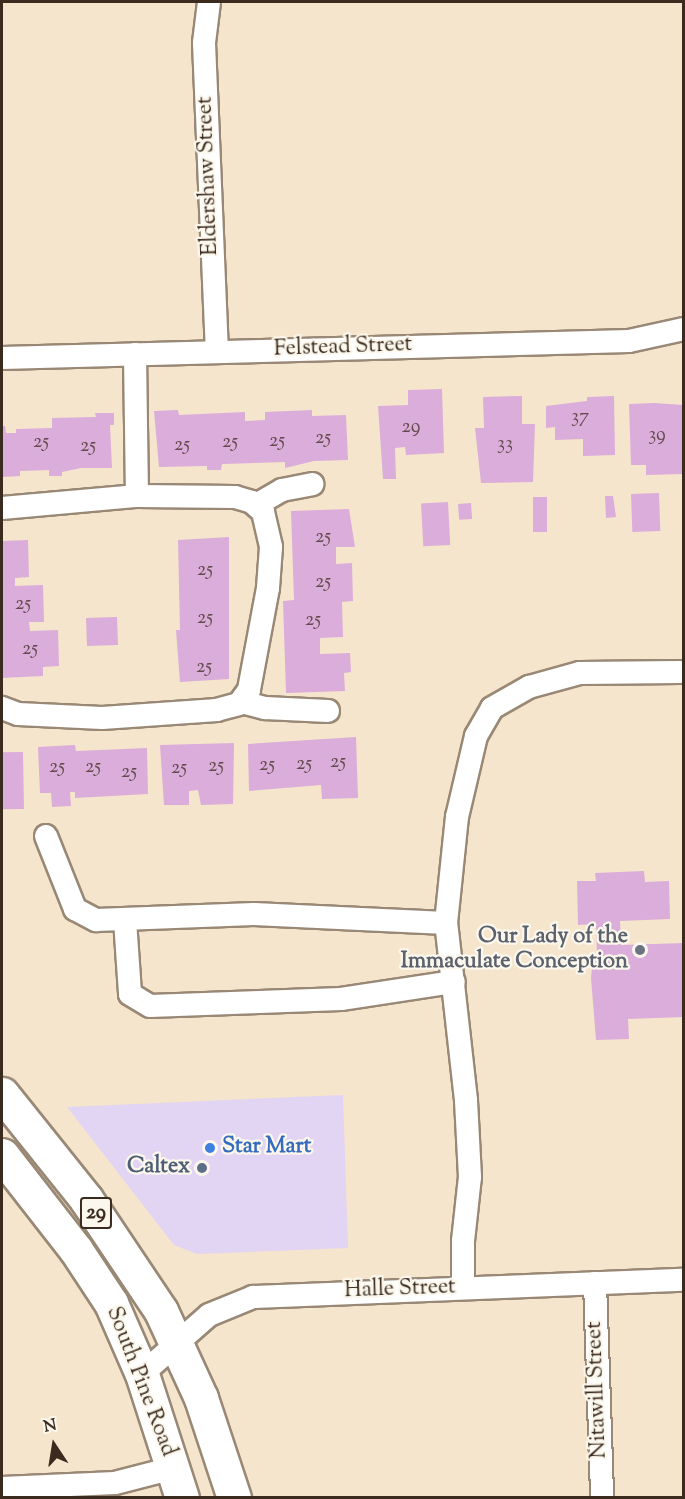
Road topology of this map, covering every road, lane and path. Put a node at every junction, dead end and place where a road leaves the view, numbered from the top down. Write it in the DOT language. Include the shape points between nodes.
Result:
graph roads {
  1 [pos="209,2"];
  2 [pos="684,329"];
  3 [pos="217,352"];
  4 [pos="135,354"];
  5 [pos="2,358"];
  6 [pos="312,484"];
  7 [pos="137,495"];
  8 [pos="256,505"];
  9 [pos="2,508"];
  10 [pos="680,672"];
  11 [pos="242,702"];
  12 [pos="3,711"];
  13 [pos="328,711"];
  14 [pos="46,836"];
  15 [pos="125,920"];
  16 [pos="446,923"];
  17 [pos="454,982"];
  18 [pos="2,1094"];
  19 [pos="2,1155"];
  20 [pos="684,1280"];
  21 [pos="595,1283"];
  22 [pos="463,1288"];
  23 [pos="177,1342"];
  24 [pos="142,1374"];
  25 [pos="178,1483"];
  26 [pos="2,1488"];
  27 [pos="234,1497"];
  28 [pos="602,1497"];
  1 -- 3 [label="street, Eldershaw Street" via="204,43"];
  2 -- 3 [label="street, Felstead Street" via="629,341"];
  3 -- 4 [label="street, Felstead Street"];
  4 -- 5 [label="street, Felstead Street"];
  4 -- 7 [label="street"];
  6 -- 8 [label="street" via="282,490"];
  7 -- 8 [label="street" via="218,495"];
  7 -- 9 [label="street"];
  8 -- 11 [label="street" via="269,528 270,573 249,690"];
  10 -- 16 [label="street" via="580,674 529,687 492,708 476,736 465,774"];
  11 -- 12 [label="street" via="218,710 110,717"];
  11 -- 13 [label="street" via="265,708"];
  14 -- 15 [label="street" via="75,909 96,920"];
  15 -- 16 [label="street" via="264,914"];
  15 -- 17 [label="street" via="130,994 150,1006 340,999"];
  16 -- 17 [label="street"];
  17 -- 22 [label="street" via="463,1051 470,1177"];
  18 -- 23 [label="highway, South Pine Road / 29" via="111,1233"];
  19 -- 24 [label="highway, South Pine Road / 29" via="96,1279"];
  20 -- 21 [label="street, Halle Street"];
  21 -- 22 [label="street, Halle Street"];
  21 -- 28 [label="street, Nitawill Street"];
  22 -- 23 [label="street, Halle Street" via="253,1297 209,1315"];
  23 -- 24 [label="street, Halle Street"];
  23 -- 27 [label="highway, South Pine Road / 29" via="201,1398"];
  24 -- 25 [label="highway, South Pine Road / 29"];
  25 -- 26 [label="street"];
}
